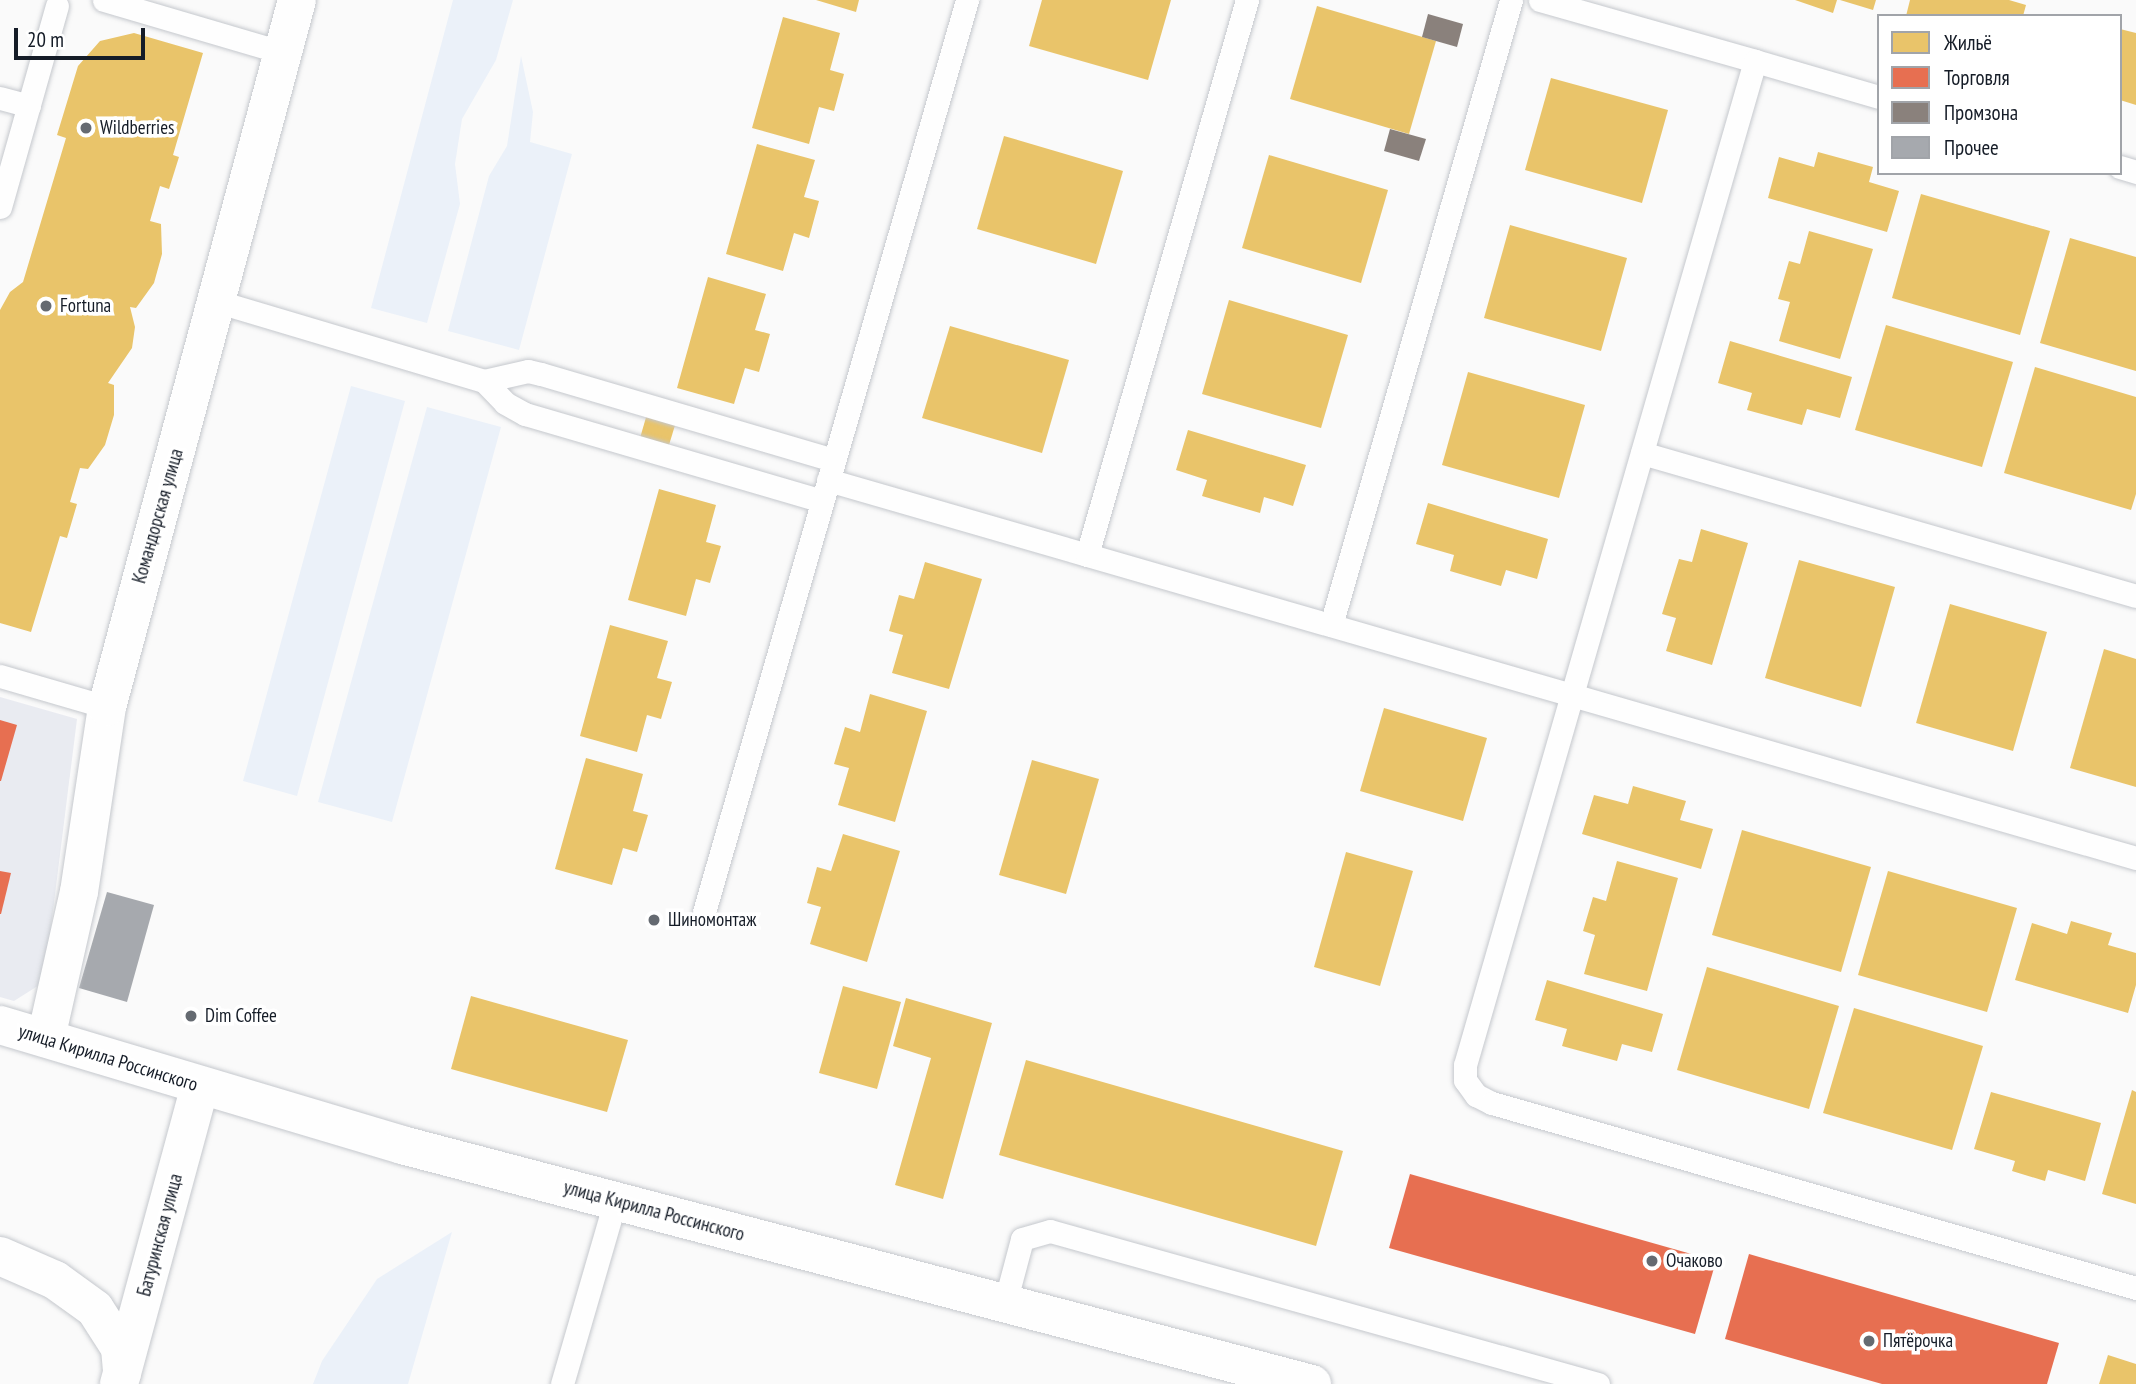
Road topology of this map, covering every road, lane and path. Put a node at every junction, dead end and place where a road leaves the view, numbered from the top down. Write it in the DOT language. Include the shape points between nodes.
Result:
graph roads {
  1 [pos="104,0"];
  2 [pos="297,0"];
  3 [pos="967,0"];
  4 [pos="1247,0"];
  5 [pos="1511,0"];
  6 [pos="1540,0"];
  7 [pos="54,2"];
  8 [pos="284,53"];
  9 [pos="1755,61"];
  10 [pos="1877,96"];
  11 [pos="0,98"];
  12 [pos="29,106"];
  13 [pos="0,207"];
  14 [pos="219,302"];
  15 [pos="484,381"];
  16 [pos="1642,453"];
  17 [pos="828,480"];
  18 [pos="1087,555"];
  19 [pos="2136,596"];
  20 [pos="1331,625"];
  21 [pos="0,676"];
  22 [pos="1572,695"];
  23 [pos="107,707"];
  24 [pos="2136,858"];
  25 [pos="704,912"];
  26 [pos="0,1025"];
  27 [pos="46,1038"];
  28 [pos="200,1086"];
  29 [pos="615,1201"];
  30 [pos="0,1256"];
  31 [pos="2136,1288"];
  32 [pos="1005,1303"];
  33 [pos="121,1379"];
  34 [pos="562,1384"];
  35 [pos="1312,1384"];
  36 [pos="1598,1384"];
  1 -- 8 [label="lane"];
  2 -- 8 [label="street, Командорская улица"];
  3 -- 17 [label="lane"];
  4 -- 18 [label="lane"];
  5 -- 20 [label="lane"];
  6 -- 9 [label="lane"];
  7 -- 12 [label="lane"];
  8 -- 14 [label="street, Командорская улица"];
  9 -- 10 [label="lane"];
  9 -- 16 [label="lane"];
  11 -- 12 [label="lane"];
  12 -- 13 [label="lane"];
  14 -- 15 [label="lane"];
  14 -- 23 [label="street, Командорская улица"];
  15 -- 17 [label="lane" via="505,403 524,414"];
  15 -- 17 [label="lane" via="528,371 541,374"];
  16 -- 19 [label="lane"];
  16 -- 22 [label="lane"];
  17 -- 18 [label="lane"];
  17 -- 25 [label="lane"];
  18 -- 20 [label="lane"];
  20 -- 22 [label="lane"];
  21 -- 23 [label="lane"];
  22 -- 24 [label="lane"];
  22 -- 31 [label="lane" via="1465,1065 1465,1080 1476,1095"];
  23 -- 27 [label="street, Командорская улица" via="79,892"];
  26 -- 27 [label="street, улица Кирилла Россинского"];
  27 -- 28 [label="street, улица Кирилла Россинского"];
  28 -- 29 [label="street, улица Кирилла Россинского"];
  28 -- 33 [label="street, Батуринская улица"];
  29 -- 32 [label="street, улица Кирилла Россинского"];
  29 -- 34 [label="lane"];
  30 -- 33 [label="street" via="55,1280 94,1309 120,1348"];
  32 -- 35 [label="street, улица Кирилла Россинского"];
  32 -- 36 [label="lane" via="1022,1238 1050,1231"];
}
